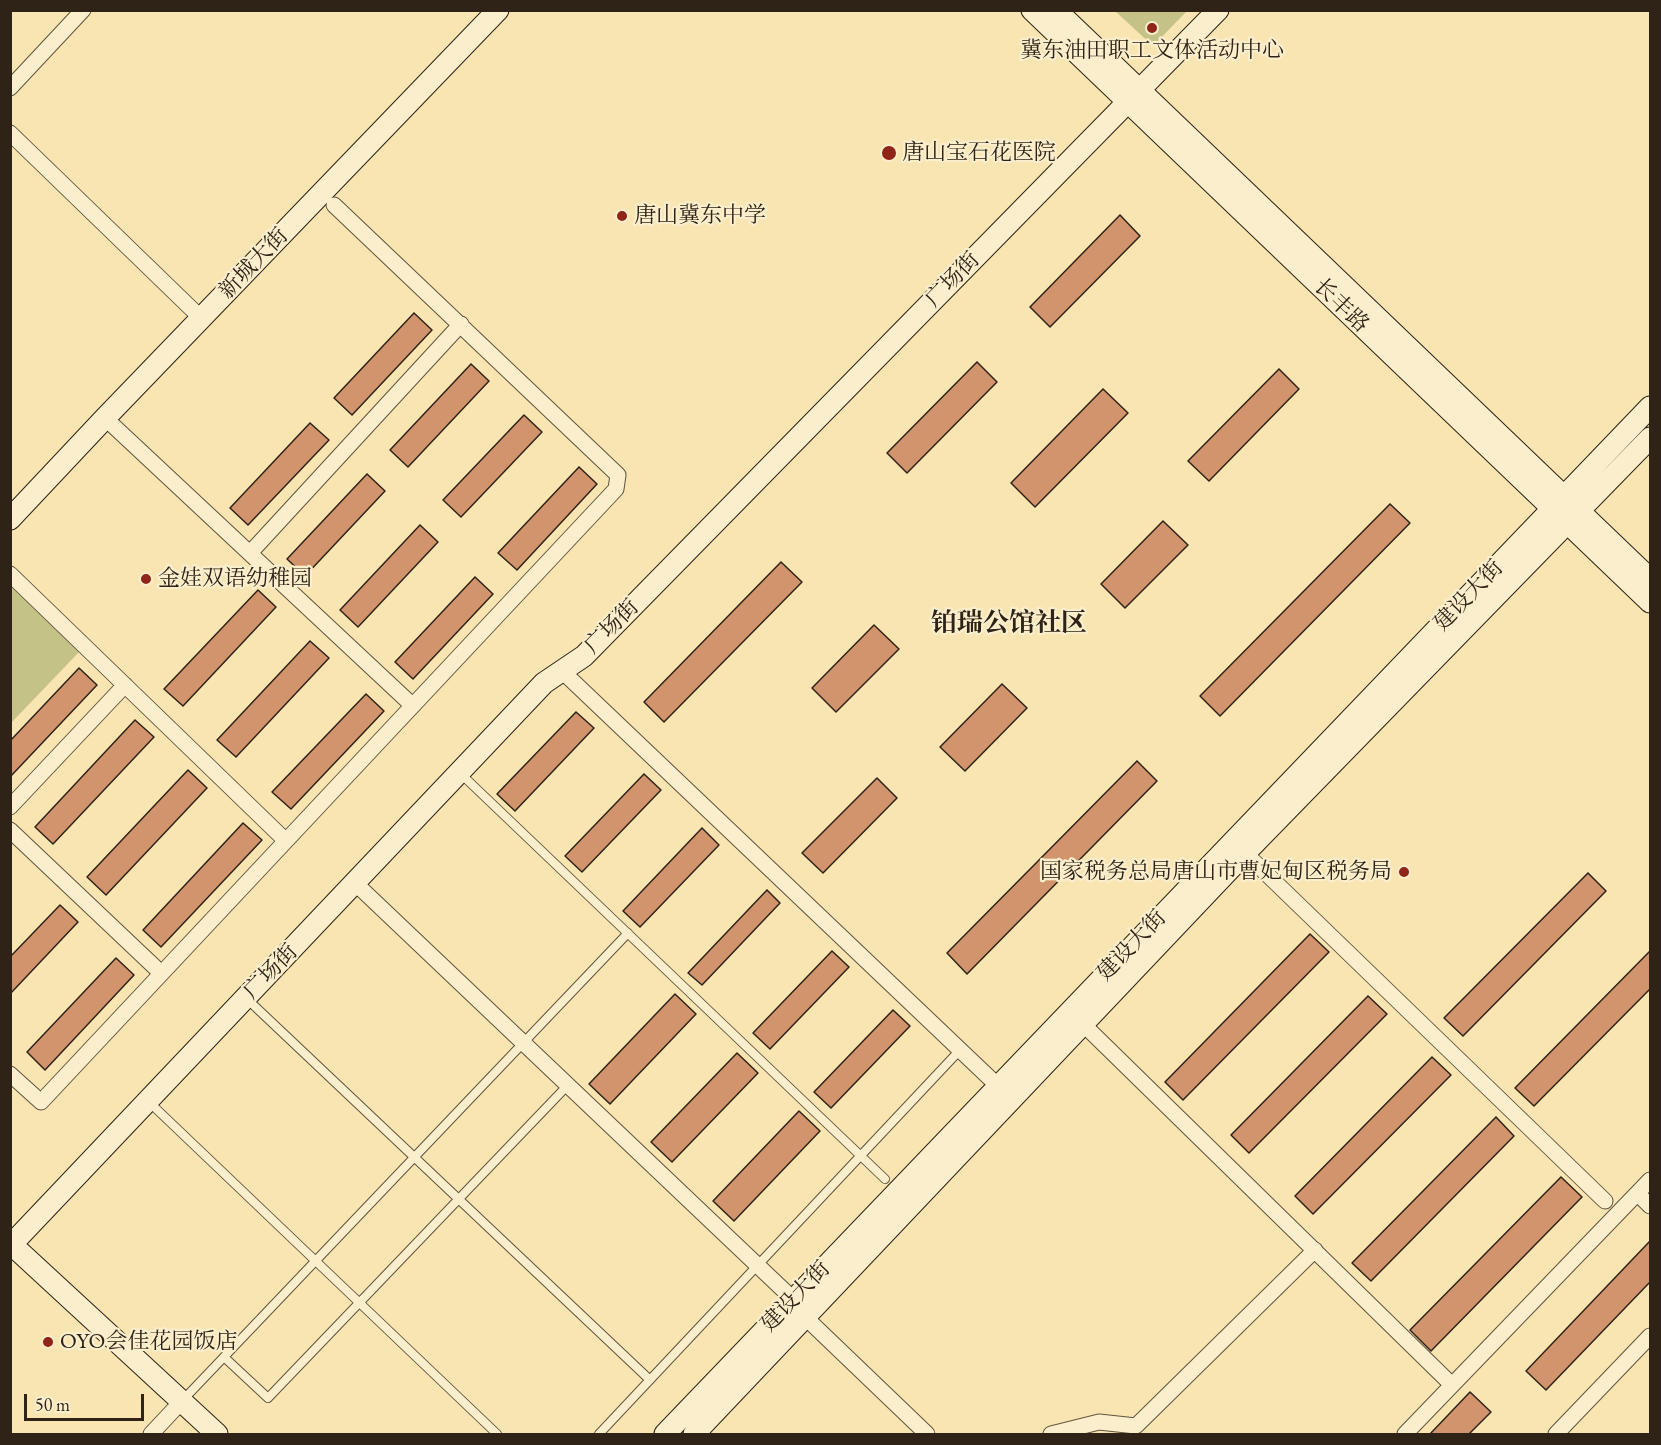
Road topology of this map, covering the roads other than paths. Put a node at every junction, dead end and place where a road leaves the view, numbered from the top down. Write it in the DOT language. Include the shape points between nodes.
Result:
graph roads {
  1 [pos="83,10"];
  2 [pos="498,10"];
  3 [pos="1032,10"];
  4 [pos="1056,10"];
  5 [pos="1218,10"];
  6 [pos="10,88"];
  7 [pos="1134,96"];
  8 [pos="10,133"];
  9 [pos="334,205"];
  10 [pos="201,318"];
  11 [pos="461,324"];
  12 [pos="1650,407"];
  13 [pos="105,418"];
  14 [pos="1650,438"];
  15 [pos="1566,511"];
  16 [pos="10,519"];
  17 [pos="250,553"];
  18 [pos="10,574"];
  19 [pos="1650,579"];
  20 [pos="1650,602"];
  21 [pos="562,671"];
  22 [pos="125,685"];
  23 [pos="412,705"];
  24 [pos="460,772"];
  25 [pos="10,807"];
  26 [pos="10,830"];
  27 [pos="285,840"];
  28 [pos="1245,853"];
  29 [pos="355,883"];
  30 [pos="628,933"];
  31 [pos="161,973"];
  32 [pos="246,998"];
  33 [pos="1084,1025"];
  34 [pos="523,1043"];
  35 [pos="960,1050"];
  36 [pos="10,1074"];
  37 [pos="568,1085"];
  38 [pos="998,1086"];
  39 [pos="148,1101"];
  40 [pos="860,1156"];
  41 [pos="414,1157"];
  42 [pos="885,1179"];
  43 [pos="1650,1180"];
  44 [pos="1638,1194"];
  45 [pos="458,1199"];
  46 [pos="1605,1201"];
  47 [pos="1650,1206"];
  48 [pos="11,1244"];
  49 [pos="1315,1250"];
  50 [pos="315,1261"];
  51 [pos="758,1265"];
  52 [pos="794,1300"];
  53 [pos="359,1303"];
  54 [pos="806,1318"];
  55 [pos="1650,1336"];
  56 [pos="224,1357"];
  57 [pos="650,1380"];
  58 [pos="1452,1384"];
  59 [pos="182,1401"];
  60 [pos="1134,1430"];
  61 [pos="151,1434"];
  62 [pos="217,1434"];
  63 [pos="497,1434"];
  64 [pos="599,1434"];
  65 [pos="665,1434"];
  66 [pos="694,1434"];
  67 [pos="927,1434"];
  68 [pos="1051,1434"];
  69 [pos="1405,1434"];
  70 [pos="1556,1434"];
  1 -- 6 [label="street"];
  2 -- 10 [label="main road, 新城大街"];
  3 -- 7 [label="main road, 长丰路"];
  4 -- 7 [label="main road"];
  5 -- 7 [label="main road, 广场街"];
  7 -- 15 [label="main road, 长丰路"];
  7 -- 21 [label="main road, 广场街" via="584,656"];
  8 -- 10 [label="street"];
  9 -- 11 [label="street"];
  10 -- 13 [label="main road, 新城大街"];
  11 -- 17 [label="street"];
  11 -- 23 [label="street" via="618,475 616,489"];
  12 -- 15 [label="main road, 建设大街"];
  13 -- 16 [label="main road, 新城大街"];
  13 -- 17 [label="street"];
  14 -- 15 [label="main road, 建设大街"];
  15 -- 19 [label="main road"];
  15 -- 20 [label="main road, 长丰路"];
  15 -- 28 [label="main road, 建设大街"];
  15 -- 38 [label="main road, 建设大街"];
  17 -- 23 [label="street"];
  18 -- 22 [label="street"];
  21 -- 24 [label="main road, 广场街" via="544,683"];
  21 -- 35 [label="street"];
  22 -- 25 [label="street"];
  22 -- 27 [label="street"];
  23 -- 27 [label="street"];
  24 -- 29 [label="main road, 广场街"];
  24 -- 30 [label="lane"];
  26 -- 31 [label="street"];
  27 -- 31 [label="street"];
  28 -- 33 [label="main road, 建设大街"];
  28 -- 46 [label="street"];
  29 -- 32 [label="main road, 广场街"];
  29 -- 34 [label="street"];
  30 -- 34 [label="lane"];
  30 -- 40 [label="lane"];
  31 -- 36 [label="street" via="40,1102"];
  32 -- 39 [label="main road, 广场街"];
  32 -- 41 [label="lane"];
  33 -- 49 [label="street"];
  33 -- 54 [label="main road, 建设大街"];
  34 -- 37 [label="street"];
  34 -- 41 [label="lane"];
  35 -- 38 [label="street"];
  35 -- 40 [label="lane"];
  37 -- 45 [label="lane"];
  37 -- 51 [label="street"];
  38 -- 52 [label="main road, 建设大街"];
  39 -- 48 [label="main road, 广场街"];
  39 -- 50 [label="lane"];
  40 -- 42 [label="lane"];
  40 -- 51 [label="lane"];
  41 -- 45 [label="lane"];
  41 -- 50 [label="lane"];
  43 -- 44 [label="street"];
  44 -- 47 [label="street"];
  44 -- 58 [label="street"];
  45 -- 53 [label="lane"];
  45 -- 57 [label="lane"];
  48 -- 59 [label="main road"];
  49 -- 58 [label="street"];
  49 -- 60 [label="street"];
  50 -- 53 [label="lane"];
  50 -- 56 [label="lane"];
  51 -- 52 [label="street"];
  51 -- 57 [label="lane"];
  52 -- 65 [label="main road, 建设大街"];
  53 -- 56 [label="lane" via="268,1398"];
  53 -- 63 [label="lane"];
  54 -- 66 [label="main road, 建设大街"];
  54 -- 67 [label="street"];
  55 -- 70 [label="street"];
  56 -- 59 [label="lane"];
  57 -- 64 [label="lane"];
  58 -- 69 [label="street"];
  59 -- 61 [label="street"];
  59 -- 62 [label="main road"];
  60 -- 68 [label="street" via="1099,1422"];
}
